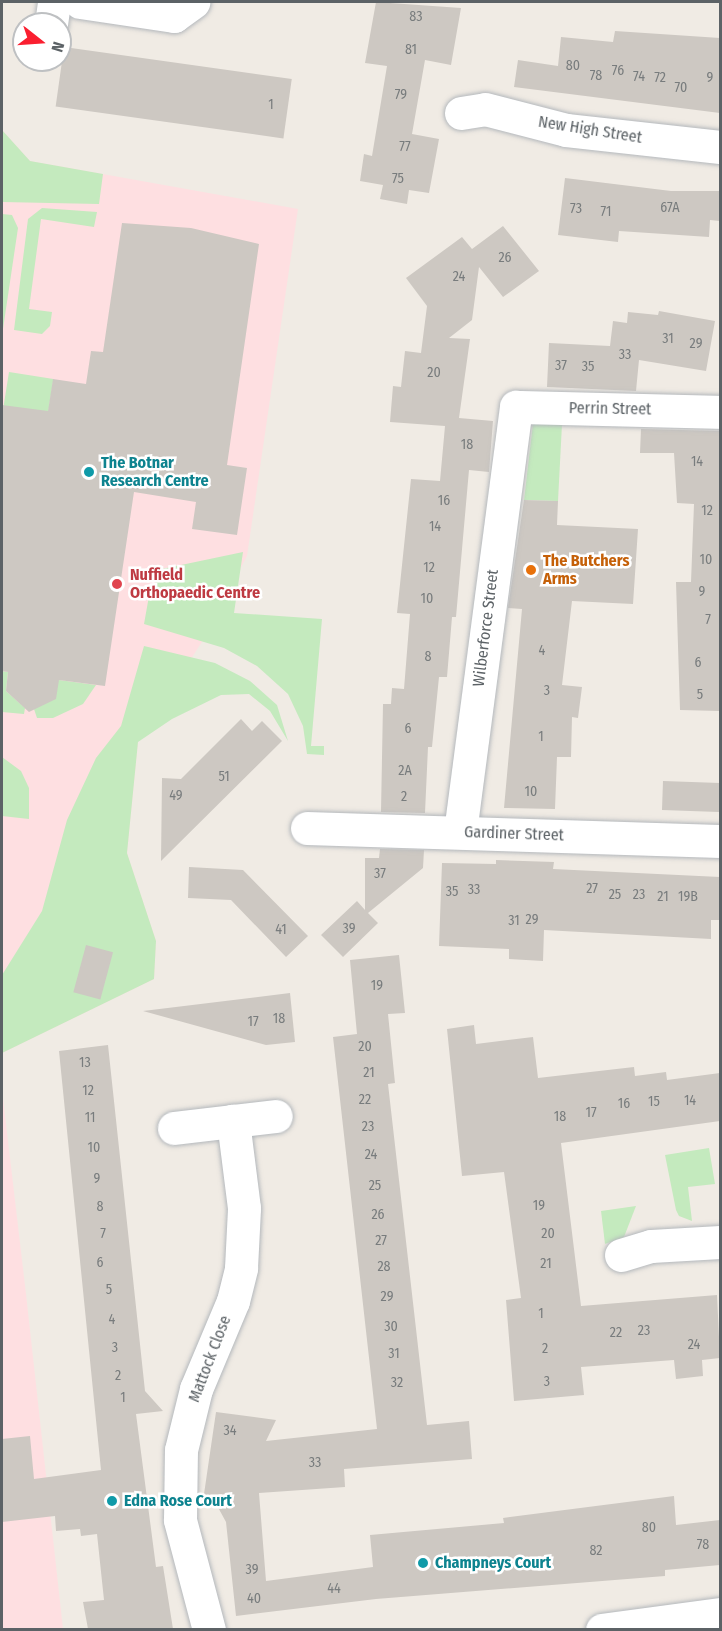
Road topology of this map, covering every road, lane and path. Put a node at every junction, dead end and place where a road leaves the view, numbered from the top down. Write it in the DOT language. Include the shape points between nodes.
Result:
graph roads {
  1 [pos="80,2"];
  2 [pos="193,2"];
  3 [pos="461,112"];
  4 [pos="720,147"];
  5 [pos="720,412"];
  6 [pos="512,423"];
  7 [pos="307,828"];
  8 [pos="460,832"];
  9 [pos="720,841"];
  10 [pos="276,1116"];
  11 [pos="233,1121"];
  12 [pos="174,1128"];
  13 [pos="720,1242"];
  14 [pos="621,1255"];
  15 [pos="720,1614"];
  16 [pos="208,1629"];
  17 [pos="602,1629"];
  1 -- 2 [label="street" via="174,16"];
  3 -- 4 [label="street, New High Street" via="485,109 566,130"];
  5 -- 6 [label="street, Perrin Street" via="516,407"];
  6 -- 8 [label="street, Wilberforce Street"];
  7 -- 8 [label="street, Gardiner Street"];
  8 -- 9 [label="street, Gardiner Street"];
  10 -- 11 [label="street"];
  11 -- 12 [label="street"];
  11 -- 16 [label="street, Mattock Close" via="244,1208 241,1268 233,1301 196,1389 177,1486 180,1520"];
  13 -- 14 [label="street" via="651,1246"];
  15 -- 17 [label="street"];
}
